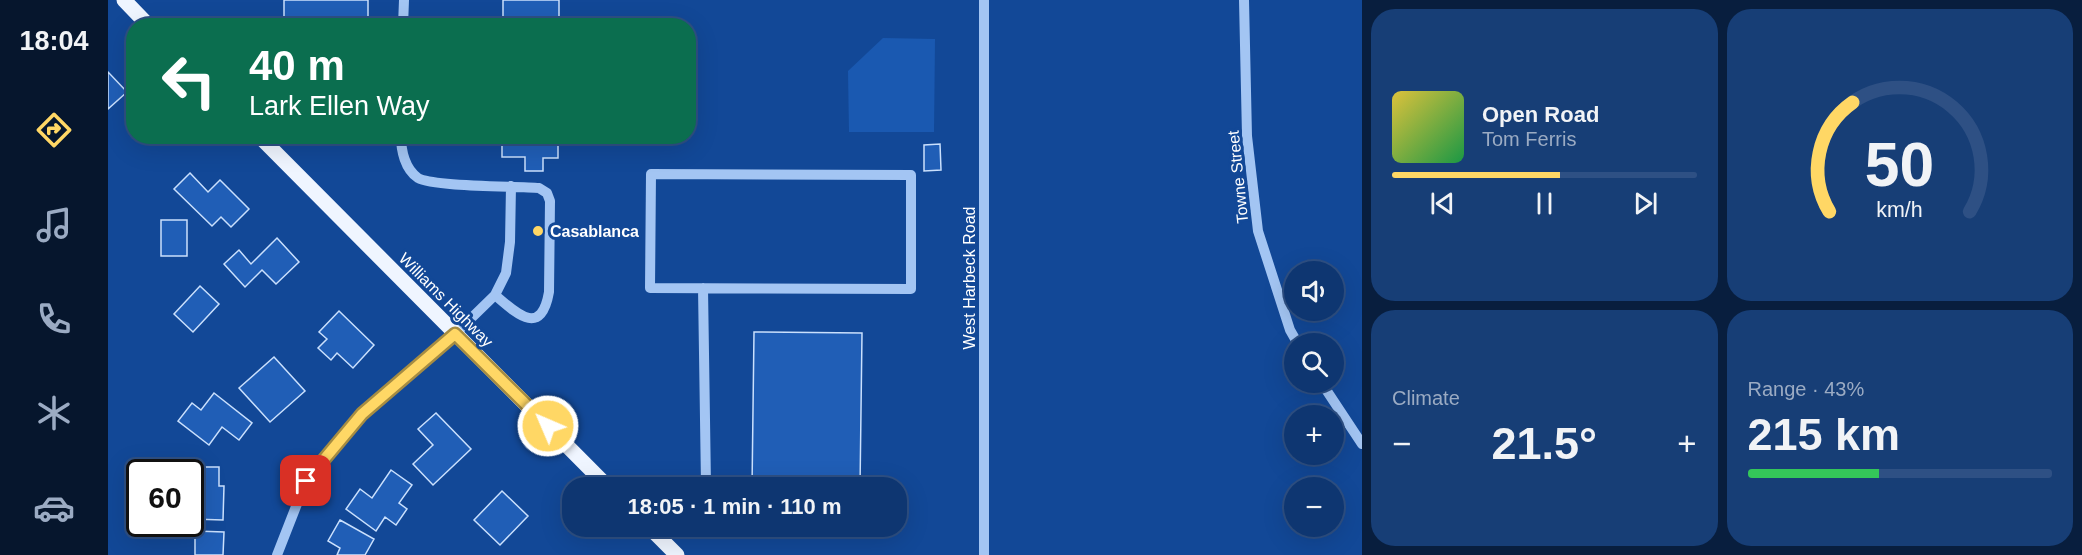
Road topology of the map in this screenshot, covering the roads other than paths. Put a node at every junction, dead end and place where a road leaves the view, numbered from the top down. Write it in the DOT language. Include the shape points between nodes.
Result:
graph roads {
  1 [pos="124,0"];
  2 [pos="404,0"];
  3 [pos="984,0"];
  4 [pos="1244,0"];
  5 [pos="141,18"];
  6 [pos="403,18"];
  7 [pos="267,144"];
  8 [pos="401,144"];
  9 [pos="511,186"];
  10 [pos="703,288"];
  11 [pos="495,295"];
  12 [pos="1292,333"];
  13 [pos="455,334"];
  14 [pos="1328,393"];
  15 [pos="1362,444"];
  16 [pos="598,477"];
  17 [pos="706,477"];
  18 [pos="668,537"];
  19 [pos="277,555"];
  20 [pos="677,555"];
  21 [pos="984,555"];
  1 -- 5 [label="main road"];
  2 -- 6 [label="street"];
  3 -- 21 [label="street, West Harbeck Road"];
  4 -- 12 [label="street, Towne Street" via="1247,136 1258,231"];
  7 -- 13 [label="main road, Williams Highway"];
  8 -- 9 [label="street" via="409,168 418,178 435,183"];
  9 -- 11 [label="street" via="506,273"];
  9 -- 11 [label="street" via="538,188 547,193 550,201 547,307 539,316 528,319"];
  10 -- 10 [label="street" via="911,289 911,175 651,174 650,288"];
  10 -- 17 [label="street"];
  11 -- 13 [label="street"];
  13 -- 16 [label="main road, Williams Highway"];
  13 -- 19 [label="street" via="362,414 306,481"];
  14 -- 15 [label="street"];
  18 -- 20 [label="main road"];
}
